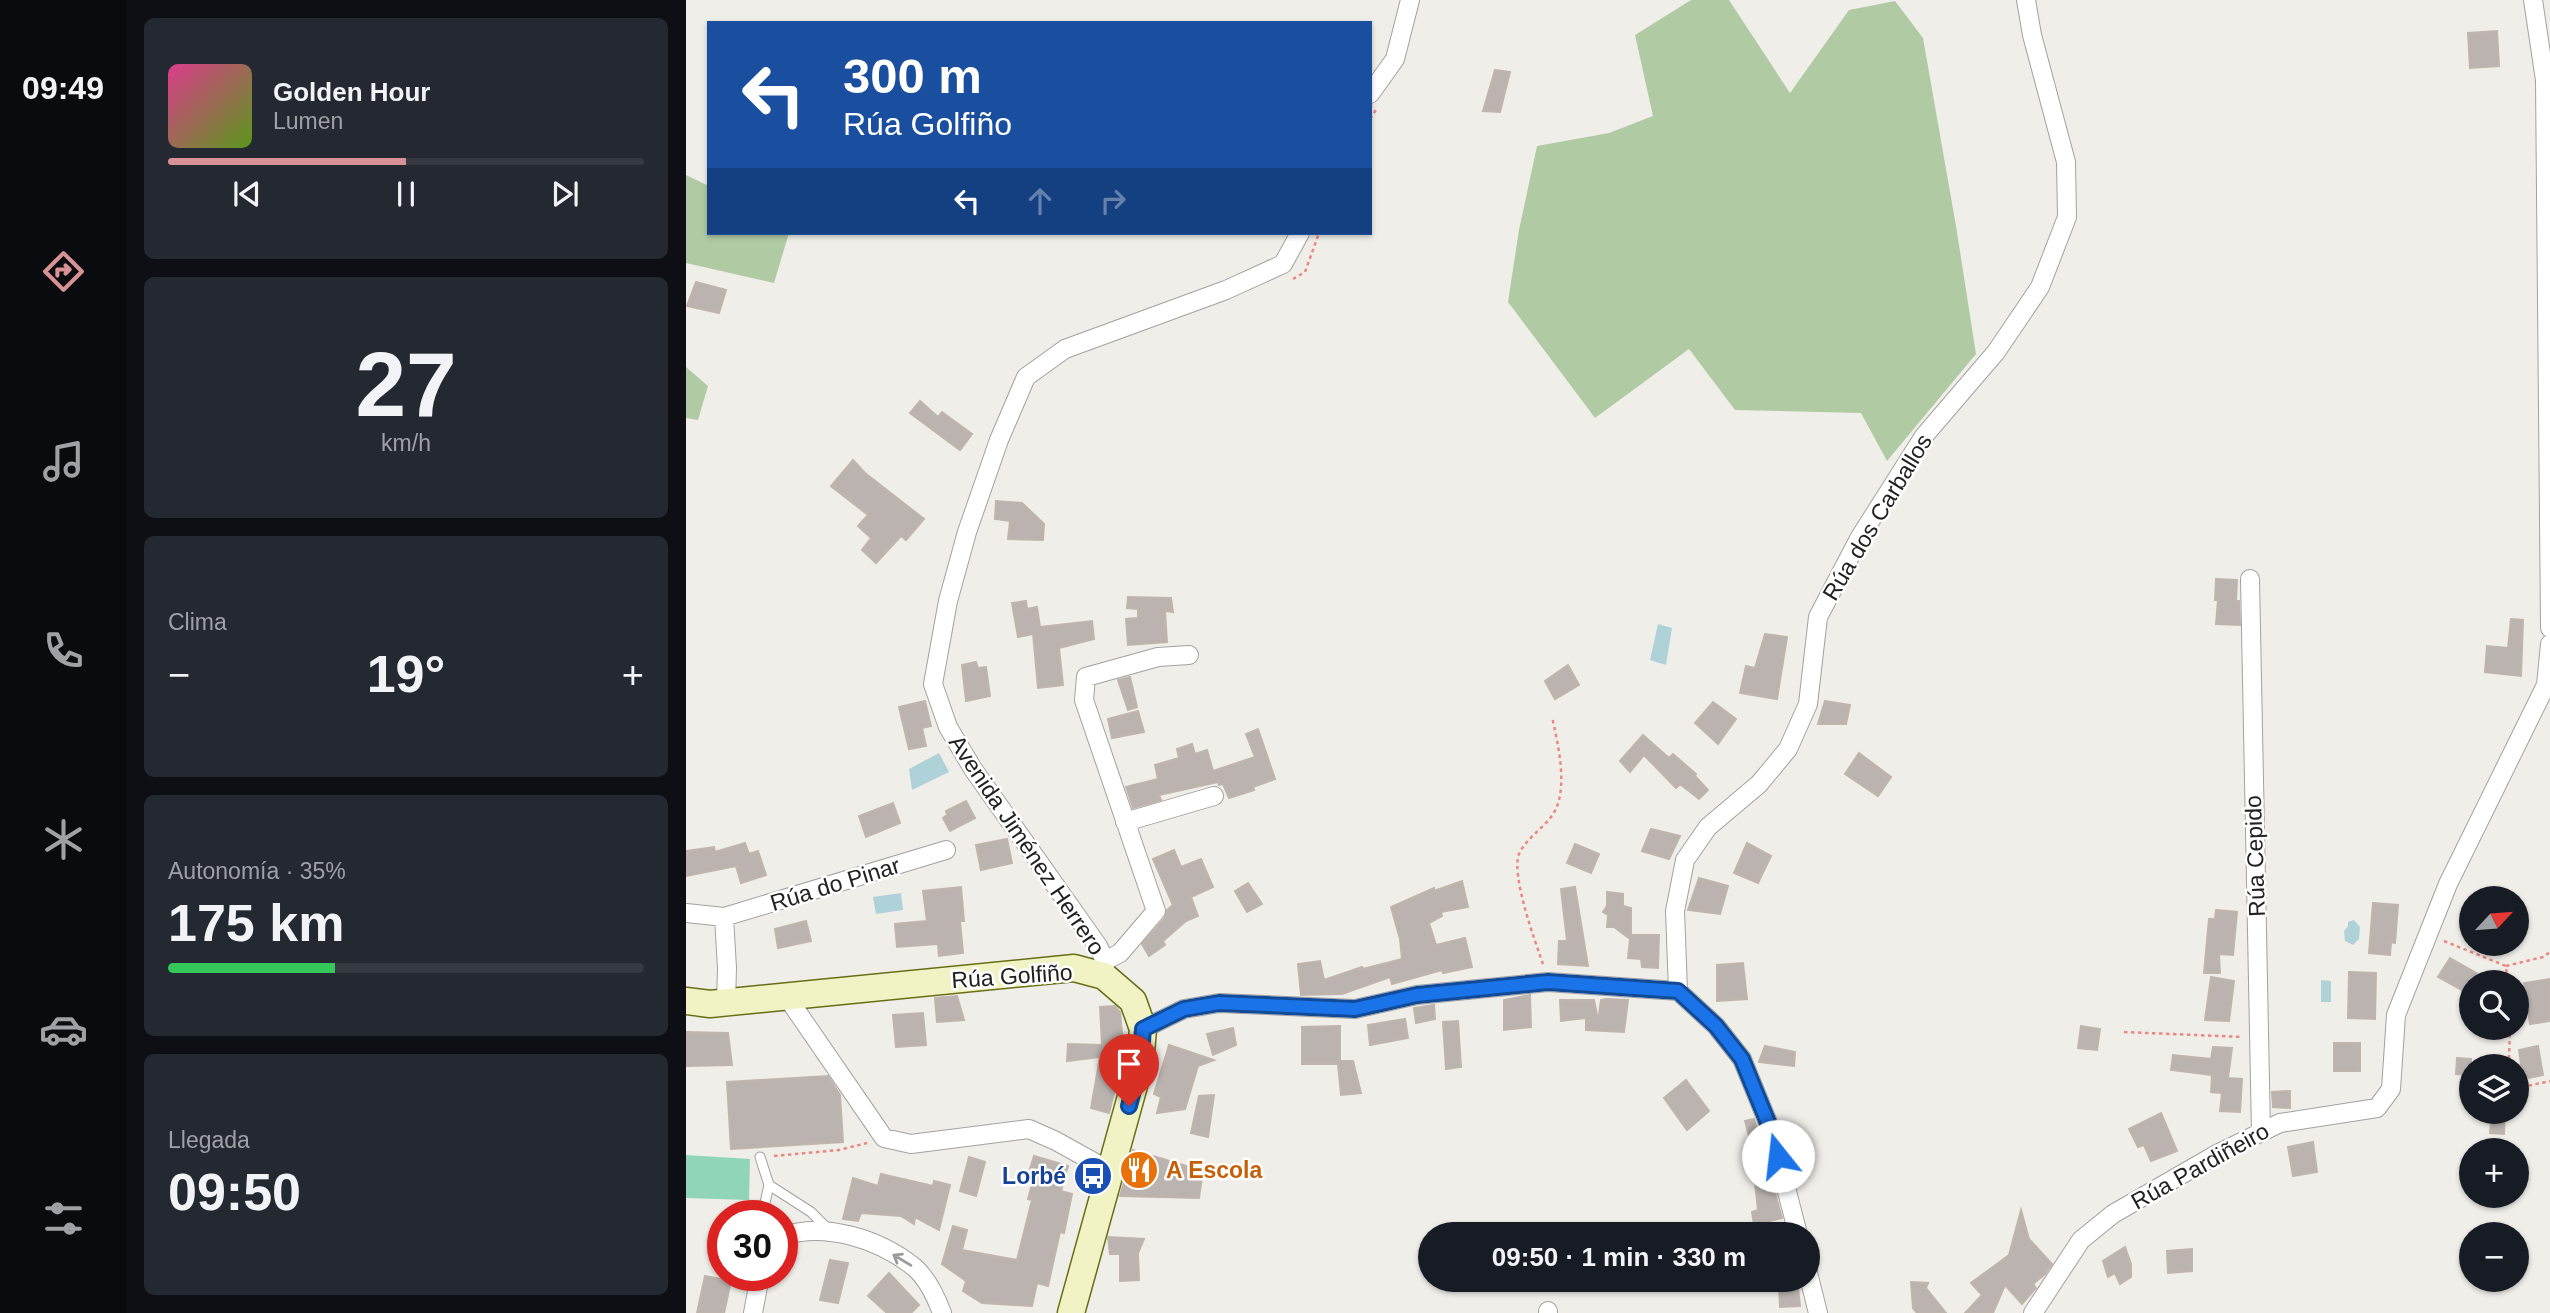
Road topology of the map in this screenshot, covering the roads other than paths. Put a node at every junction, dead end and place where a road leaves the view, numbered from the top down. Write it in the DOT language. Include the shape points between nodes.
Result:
graph roads {
  1 [pos="1410,0"];
  2 [pos="2026,0"];
  3 [pos="2533,0"];
  4 [pos="1372,91"];
  5 [pos="1299,235"];
  6 [pos="2250,579"];
  7 [pos="2550,628"];
  8 [pos="2550,644"];
  9 [pos="1189,655"];
  10 [pos="1213,796"];
  11 [pos="1125,822"];
  12 [pos="946,850"];
  13 [pos="686,913"];
  14 [pos="724,917"];
  15 [pos="1104,969"];
  16 [pos="1678,991"];
  17 [pos="787,998"];
  18 [pos="686,1001"];
  19 [pos="726,1003"];
  20 [pos="1143,1029"];
  21 [pos="2261,1132"];
  22 [pos="760,1157"];
  23 [pos="1110,1171"];
  24 [pos="769,1185"];
  25 [pos="766,1200"];
  26 [pos="1795,1222"];
  27 [pos="830,1232"];
  28 [pos="798,1233"];
  29 [pos="757,1291"];
  30 [pos="1813,1292"];
  31 [pos="753,1313"];
  32 [pos="942,1313"];
  33 [pos="1071,1313"];
  34 [pos="1818,1313"];
  35 [pos="2033,1313"];
  1 -- 4 [label="street" via="1395,59"];
  2 -- 16 [label="street, Rúa dos Carballos" via="2066,162 2067,217 2040,287 1996,352 1924,436 1860,537 1818,617 1808,704 1788,748 1759,784 1708,827 1685,860 1675,911"];
  3 -- 7 [label="street" via="2545,80"];
  5 -- 15 [label="street, Avenida Jiménez Herrero" via="1283,264 1226,290 1065,349 1026,377 999,440 948,601 933,684 948,727 972,769 1098,946"];
  6 -- 21 [label="street, Rúa Cepido"];
  8 -- 21 [label="street, Rúa Pardiñeiro" via="2546,685 2448,884 2396,1016 2391,1089 2377,1108 2280,1123"];
  9 -- 11 [label="street" via="1157,656 1086,677 1084,700"];
  10 -- 11 [label="street"];
  11 -- 15 [label="street" via="1156,911"];
  12 -- 14 [label="street, Rúa do Pinar"];
  13 -- 14 [label="street, Rúa do Pinar"];
  14 -- 19 [label="street"];
  15 -- 17 [label="main road, Rúa Golfiño" via="1074,968"];
  15 -- 20 [label="main road, Rúa Golfiño" via="1133,1001"];
  16 -- 20 [label="street" via="1548,982 1417,995 1355,1009 1219,1003 1184,1009"];
  16 -- 26 [label="street" via="1716,1026 1742,1059 1771,1130"];
  17 -- 19 [label="main road, Rúa Golfiño"];
  17 -- 23 [label="street" via="884,1139 911,1144 1029,1129"];
  18 -- 19 [label="main road, Rúa Golfiño"];
  20 -- 23 [label="main road, Rúa Golfiño" via="1140,1064"];
  21 -- 35 [label="street, Rúa Pardiñeiro" via="2113,1214 2081,1240"];
  22 -- 24 [label="lane"];
  23 -- 33 [label="main road, Rúa Golfiño"];
  24 -- 25 [label="lane"];
  24 -- 27 [label="lane" via="811,1212"];
  27 -- 28 [label="street"];
  32 -- 27 [label="street, one-way" via="915,1268 851,1234"];
  29 -- 31 [label="street"];
  30 -- 34 [label="street"];
}
